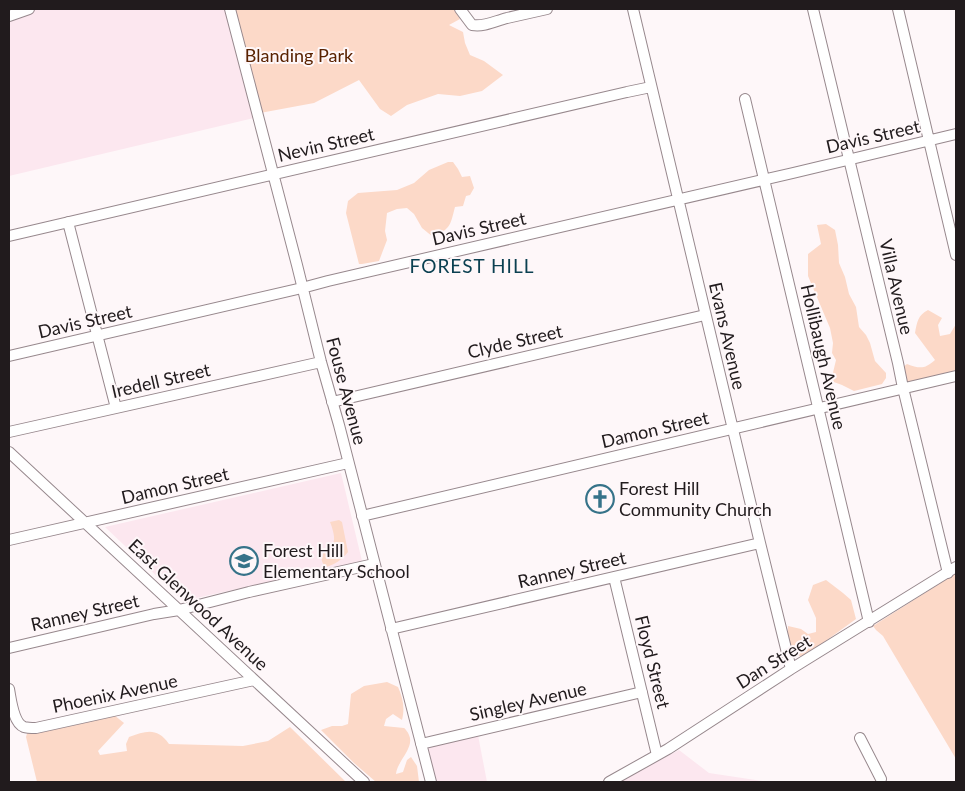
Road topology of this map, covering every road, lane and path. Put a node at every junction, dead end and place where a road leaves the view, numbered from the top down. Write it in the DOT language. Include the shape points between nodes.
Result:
graph roads {
  1 [pos="29,9"];
  2 [pos="230,9"];
  3 [pos="460,9"];
  4 [pos="547,9"];
  5 [pos="633,9"];
  6 [pos="813,9"];
  7 [pos="898,9"];
  8 [pos="9,16"];
  9 [pos="651,87"];
  10 [pos="745,99"];
  11 [pos="956,134"];
  12 [pos="929,141"];
  13 [pos="849,160"];
  14 [pos="273,175"];
  15 [pos="764,180"];
  16 [pos="678,199"];
  17 [pos="68,222"];
  18 [pos="9,236"];
  19 [pos="956,254"];
  20 [pos="302,288"];
  21 [pos="705,315"];
  22 [pos="97,336"];
  23 [pos="9,356"];
  24 [pos="321,362"];
  25 [pos="956,376"];
  26 [pos="903,388"];
  27 [pos="332,402"];
  28 [pos="116,408"];
  29 [pos="818,408"];
  30 [pos="732,428"];
  31 [pos="9,432"];
  32 [pos="9,452"];
  33 [pos="348,463"];
  34 [pos="362,516"];
  35 [pos="84,522"];
  36 [pos="9,540"];
  37 [pos="760,543"];
  38 [pos="374,564"];
  39 [pos="952,570"];
  40 [pos="614,577"];
  41 [pos="179,610"];
  42 [pos="869,622"];
  43 [pos="391,629"];
  44 [pos="9,648"];
  45 [pos="791,670"];
  46 [pos="254,680"];
  47 [pos="9,689"];
  48 [pos="642,692"];
  49 [pos="860,738"];
  50 [pos="421,744"];
  51 [pos="657,755"];
  52 [pos="881,779"];
  53 [pos="364,782"];
  54 [pos="431,782"];
  55 [pos="609,782"];
  1 -- 8 [label="street"];
  2 -- 14 [label="street, Fouse Avenue"];
  3 -- 4 [label="street" via="472,25 478,26"];
  5 -- 9 [label="street, Evans Avenue"];
  6 -- 13 [label="street, Villa Avenue"];
  7 -- 12 [label="street"];
  9 -- 14 [label="street, Nevin Street"];
  9 -- 16 [label="street, Evans Avenue"];
  10 -- 15 [label="street, Hollibaugh Avenue"];
  11 -- 12 [label="street, Davis Street"];
  12 -- 13 [label="street, Davis Street"];
  12 -- 19 [label="street"];
  13 -- 15 [label="street, Davis Street"];
  13 -- 26 [label="street, Villa Avenue"];
  14 -- 17 [label="street, Nevin Street"];
  14 -- 20 [label="street, Fouse Avenue"];
  15 -- 16 [label="street, Davis Street"];
  15 -- 29 [label="street, Hollibaugh Avenue"];
  16 -- 20 [label="street, Davis Street"];
  16 -- 21 [label="street, Evans Avenue"];
  17 -- 18 [label="street, Nevin Street"];
  17 -- 22 [label="street"];
  20 -- 22 [label="street, Davis Street"];
  20 -- 24 [label="street, Fouse Avenue"];
  21 -- 27 [label="street, Clyde Street"];
  21 -- 30 [label="street, Evans Avenue"];
  22 -- 23 [label="street, Davis Street"];
  22 -- 28 [label="street"];
  24 -- 27 [label="street, Fouse Avenue"];
  24 -- 28 [label="street, Iredell Street"];
  25 -- 26 [label="street, Damon Street"];
  26 -- 29 [label="street, Damon Street"];
  26 -- 39 [label="street, Villa Avenue"];
  27 -- 33 [label="street, Fouse Avenue"];
  28 -- 31 [label="street, Iredell Street"];
  29 -- 30 [label="street, Damon Street"];
  29 -- 42 [label="street, Hollibaugh Avenue"];
  30 -- 34 [label="street, Damon Street"];
  30 -- 37 [label="street, Evans Avenue"];
  32 -- 35 [label="street, East Glenwood Avenue"];
  33 -- 34 [label="street, Fouse Avenue"];
  33 -- 35 [label="street, Damon Street"];
  34 -- 38 [label="street, Fouse Avenue"];
  35 -- 36 [label="street, Damon Street"];
  35 -- 41 [label="street, East Glenwood Avenue"];
  37 -- 40 [label="street, Ranney Street"];
  37 -- 45 [label="street, Evans Avenue"];
  38 -- 41 [label="street, Ranney Street"];
  38 -- 43 [label="street, Fouse Avenue"];
  39 -- 42 [label="street, Dan Street"];
  40 -- 43 [label="street, Ranney Street"];
  40 -- 48 [label="street, Floyd Street"];
  41 -- 44 [label="street, Ranney Street"];
  41 -- 46 [label="street, East Glenwood Avenue"];
  42 -- 45 [label="street, Dan Street"];
  43 -- 50 [label="street, Fouse Avenue"];
  45 -- 51 [label="street, Dan Street"];
  46 -- 47 [label="street, Phoenix Avenue" via="36,728 19,724"];
  46 -- 53 [label="street, East Glenwood Avenue"];
  48 -- 50 [label="street, Singley Avenue"];
  48 -- 51 [label="street, Floyd Street"];
  49 -- 52 [label="street"];
  50 -- 54 [label="street, Fouse Avenue"];
  51 -- 55 [label="street, Dan Street"];
}
